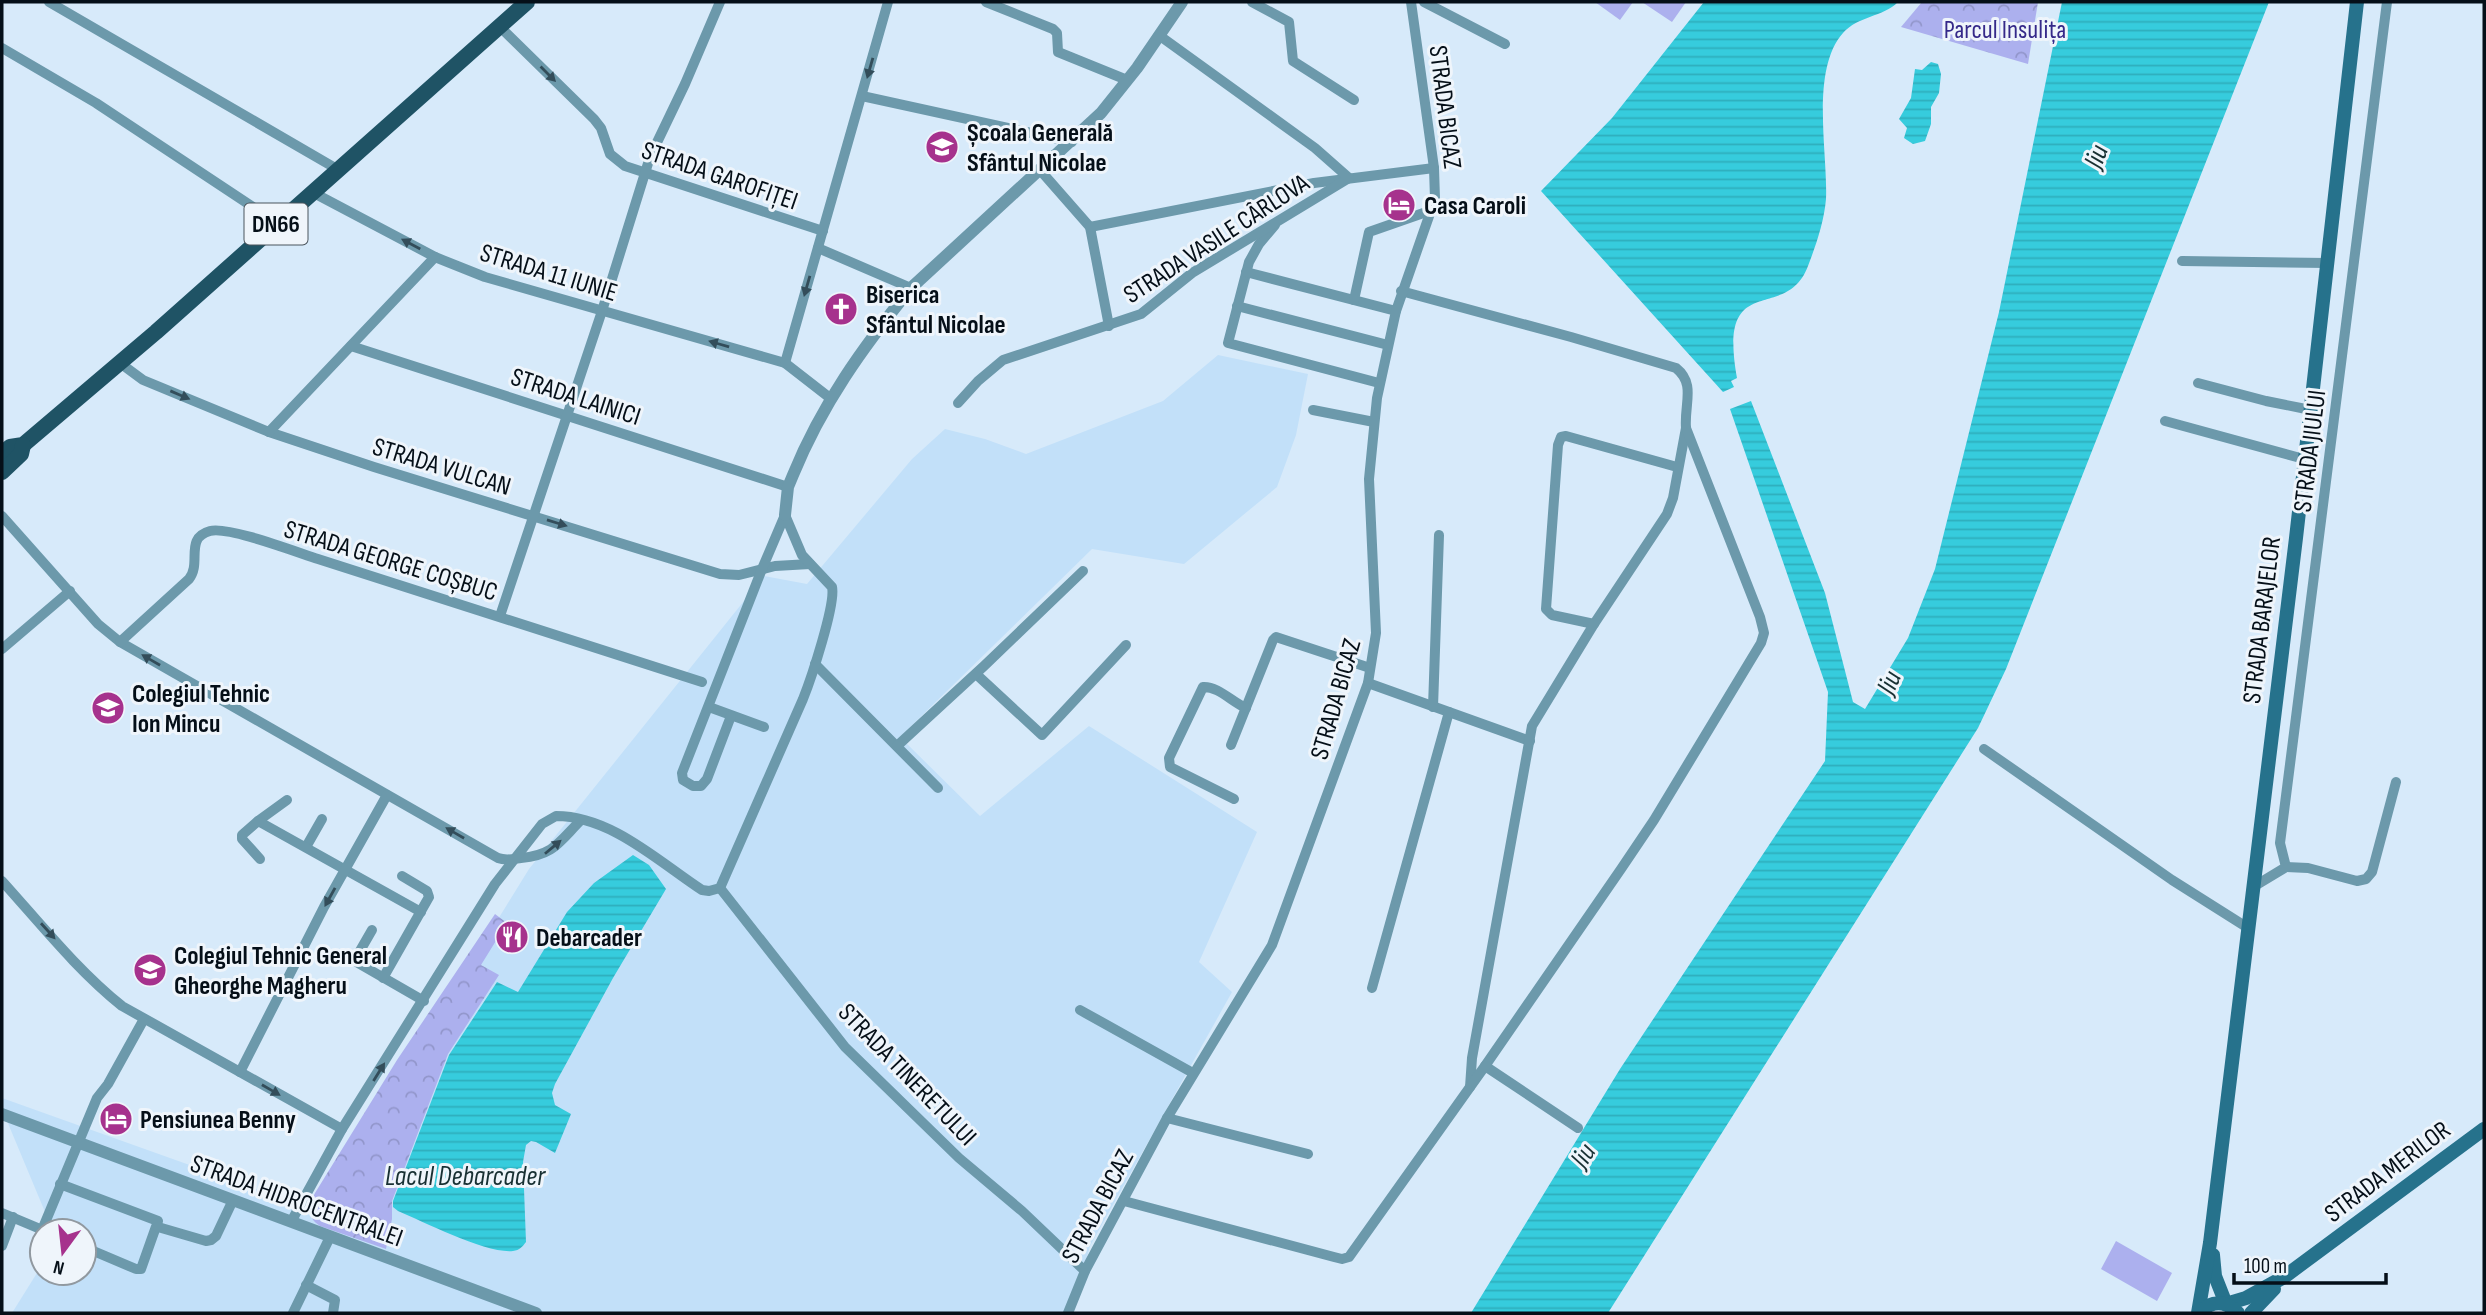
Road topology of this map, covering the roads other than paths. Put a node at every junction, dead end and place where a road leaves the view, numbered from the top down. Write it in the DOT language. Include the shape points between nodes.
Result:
graph roads {
  1 [pos="48,2"];
  2 [pos="527,2"];
  3 [pos="720,2"];
  4 [pos="888,2"];
  5 [pos="986,2"];
  6 [pos="1182,2"];
  7 [pos="1252,2"];
  8 [pos="1411,2"];
  9 [pos="1424,2"];
  10 [pos="2357,2"];
  11 [pos="2388,2"];
  12 [pos="499,26"];
  13 [pos="1160,36"];
  14 [pos="1505,44"];
  15 [pos="2,48"];
  16 [pos="1127,80"];
  17 [pos="862,96"];
  18 [pos="1354,100"];
  19 [pos="1072,142"];
  20 [pos="1434,168"];
  21 [pos="337,169"];
  22 [pos="1040,170"];
  23 [pos="645,173"];
  24 [pos="1349,178"];
  25 [pos="312,192"];
  26 [pos="1432,210"];
  27 [pos="1282,217"];
  28 [pos="277,223"];
  29 [pos="1090,227"];
  30 [pos="823,231"];
  31 [pos="818,248"];
  32 [pos="435,257"];
  33 [pos="2182,261"];
  34 [pos="2327,263"];
  35 [pos="1246,272"];
  36 [pos="911,288"];
  37 [pos="1402,292"];
  38 [pos="1354,300"];
  39 [pos="1237,306"];
  40 [pos="602,311"];
  41 [pos="1396,311"];
  42 [pos="1109,326"];
  43 [pos="1388,345"];
  44 [pos="351,346"];
  45 [pos="120,363"];
  46 [pos="785,363"];
  47 [pos="1380,383"];
  48 [pos="2198,383"];
  49 [pos="830,398"];
  50 [pos="958,402"];
  51 [pos="1314,410"];
  52 [pos="2311,410"];
  53 [pos="568,415"];
  54 [pos="2165,421"];
  55 [pos="1374,422"];
  56 [pos="1686,428"];
  57 [pos="269,432"];
  58 [pos="23,444"];
  59 [pos="2,454"];
  60 [pos="2304,459"];
  61 [pos="1678,467"];
  62 [pos="2,472"];
  63 [pos="788,487"];
  64 [pos="2,516"];
  65 [pos="534,516"];
  66 [pos="785,516"];
  67 [pos="1439,535"];
  68 [pos="810,564"];
  69 [pos="762,569"];
  70 [pos="1083,571"];
  71 [pos="70,591"];
  72 [pos="500,616"];
  73 [pos="1594,624"];
  74 [pos="120,642"];
  75 [pos="1126,645"];
  76 [pos="2,649"];
  77 [pos="815,664"];
  78 [pos="1370,668"];
  79 [pos="976,674"];
  80 [pos="702,682"];
  81 [pos="1368,683"];
  82 [pos="709,707"];
  83 [pos="1433,707"];
  84 [pos="1246,708"];
  85 [pos="1449,712"];
  86 [pos="731,716"];
  87 [pos="764,727"];
  88 [pos="1530,741"];
  89 [pos="897,746"];
  90 [pos="1231,746"];
  91 [pos="1984,749"];
  92 [pos="2396,782"];
  93 [pos="938,788"];
  94 [pos="387,794"];
  95 [pos="1234,799"];
  96 [pos="287,800"];
  97 [pos="322,819"];
  98 [pos="581,820"];
  99 [pos="258,821"];
  100 [pos="306,847"];
  101 [pos="260,859"];
  102 [pos="516,859"];
  103 [pos="2286,867"];
  104 [pos="345,869"];
  105 [pos="402,876"];
  106 [pos="2,881"];
  107 [pos="2253,887"];
  108 [pos="720,888"];
  109 [pos="421,912"];
  110 [pos="2248,928"];
  111 [pos="372,930"];
  112 [pos="383,978"];
  113 [pos="1372,988"];
  114 [pos="424,1001"];
  115 [pos="1080,1010"];
  116 [pos="144,1019"];
  117 [pos="1485,1066"];
  118 [pos="240,1072"];
  119 [pos="1193,1073"];
  120 [pos="1470,1087"];
  121 [pos="2,1114"];
  122 [pos="1167,1118"];
  123 [pos="1578,1128"];
  124 [pos="342,1129"];
  125 [pos="2484,1129"];
  126 [pos="77,1144"];
  127 [pos="1308,1154"];
  128 [pos="60,1184"];
  129 [pos="233,1200"];
  130 [pos="1124,1201"];
  131 [pos="2,1213"];
  132 [pos="13,1217"];
  133 [pos="48,1217"];
  134 [pos="291,1222"];
  135 [pos="28,1224"];
  136 [pos="158,1227"];
  137 [pos="330,1237"];
  138 [pos="2210,1243"];
  139 [pos="2,1246"];
  140 [pos="98,1253"];
  141 [pos="1085,1271"];
  142 [pos="2284,1277"];
  143 [pos="306,1285"];
  144 [pos="2232,1309"];
  145 [pos="293,1313"];
  146 [pos="333,1313"];
  147 [pos="536,1313"];
  148 [pos="1068,1313"];
  149 [pos="2198,1313"];
  150 [pos="2251,1313"];
  1 -- 21 [label="street"];
  2 -- 12 [label="main road, DN66"];
  3 -- 23 [label="street"];
  4 -- 17 [label="street, one-way"];
  5 -- 16 [label="street" via="1053,29 1058,51"];
  6 -- 13 [label="street"];
  7 -- 18 [label="street" via="1289,22 1293,61"];
  8 -- 20 [label="street, STRADA BICAZ"];
  9 -- 14 [label="street"];
  10 -- 34 [label="main road, STRADA BARAJELOR"];
  11 -- 103 [label="street, STRADA JIULUI" via="2280,843"];
  12 -- 21 [label="main road, DN66"];
  12 -- 23 [label="street, STRADA GAROFIȚEI, one-way" via="594,119 614,159"];
  13 -- 16 [label="street"];
  13 -- 24 [label="street" via="1315,148"];
  15 -- 28 [label="street" via="96,103"];
  16 -- 19 [label="street"];
  17 -- 19 [label="street"];
  17 -- 30 [label="street"];
  19 -- 22 [label="street"];
  20 -- 24 [label="street"];
  20 -- 26 [label="street, STRADA BICAZ"];
  21 -- 25 [label="main road, DN66"];
  22 -- 29 [label="street"];
  22 -- 36 [label="street"];
  23 -- 30 [label="street, STRADA GAROFIȚEI"];
  23 -- 40 [label="street"];
  24 -- 27 [label="street, STRADA VASILE CÂRLOVA"];
  24 -- 29 [label="street"];
  25 -- 28 [label="main road, DN66"];
  32 -- 25 [label="street, STRADA 11 IUNIE, one-way"];
  26 -- 37 [label="street, STRADA BICAZ"];
  26 -- 38 [label="street" via="1369,232"];
  27 -- 35 [label="street" via="1259,244"];
  27 -- 42 [label="street, STRADA VASILE CÂRLOVA" via="1192,273 1141,314"];
  28 -- 45 [label="main road, DN66"];
  29 -- 42 [label="street"];
  30 -- 31 [label="street"];
  31 -- 36 [label="street"];
  31 -- 46 [label="street, one-way"];
  32 -- 40 [label="street, STRADA 11 IUNIE" via="485,277"];
  32 -- 44 [label="street"];
  33 -- 34 [label="street"];
  34 -- 52 [label="main road, STRADA BARAJELOR"];
  35 -- 38 [label="street"];
  35 -- 39 [label="street"];
  36 -- 49 [label="street"];
  37 -- 41 [label="street, STRADA BICAZ"];
  37 -- 56 [label="street" via="1676,368 1688,382"];
  38 -- 41 [label="street"];
  39 -- 43 [label="street"];
  39 -- 47 [label="street" via="1228,343"];
  46 -- 40 [label="street, STRADA 11 IUNIE, one-way"];
  40 -- 53 [label="street"];
  41 -- 43 [label="street, STRADA BICAZ"];
  42 -- 50 [label="street, STRADA VASILE CÂRLOVA" via="1003,360"];
  43 -- 47 [label="street, STRADA BICAZ"];
  44 -- 53 [label="street, STRADA LAINICI"];
  44 -- 57 [label="street"];
  45 -- 57 [label="street, STRADA VULCAN, one-way" via="142,380"];
  45 -- 58 [label="main road, DN66"];
  46 -- 49 [label="street, STRADA 11 IUNIE"];
  47 -- 55 [label="street, STRADA BICAZ"];
  48 -- 52 [label="street"];
  49 -- 63 [label="street"];
  51 -- 55 [label="street"];
  52 -- 60 [label="main road, STRADA BARAJELOR"];
  53 -- 63 [label="street, STRADA LAINICI"];
  53 -- 65 [label="street"];
  54 -- 60 [label="street"];
  55 -- 78 [label="street, STRADA BICAZ" via="1369,479 1376,633"];
  56 -- 61 [label="street"];
  56 -- 117 [label="street" via="1764,634 1654,820"];
  57 -- 65 [label="street, STRADA VULCAN"];
  58 -- 59 [label="main road, DN66"];
  58 -- 62 [label="main road" via="20,454"];
  60 -- 107 [label="main road, STRADA BARAJELOR"];
  61 -- 73 [label="street" via="1667,514"];
  61 -- 73 [label="street" via="1560,437 1546,609 1552,615"];
  63 -- 66 [label="street"];
  64 -- 71 [label="street"];
  65 -- 69 [label="street, STRADA VULCAN, one-way" via="720,574"];
  65 -- 72 [label="street"];
  66 -- 68 [label="street"];
  66 -- 69 [label="street"];
  67 -- 83 [label="street"];
  68 -- 69 [label="street, STRADA VULCAN"];
  68 -- 77 [label="street" via="833,591"];
  69 -- 82 [label="street"];
  70 -- 79 [label="street"];
  71 -- 74 [label="street"];
  71 -- 76 [label="street"];
  72 -- 74 [label="street, STRADA GEORGE COȘBUC" via="214,530 195,543 190,579"];
  72 -- 80 [label="street, STRADA GEORGE COȘBUC"];
  73 -- 88 [label="street" via="1535,719"];
  94 -- 74 [label="street, one-way"];
  75 -- 79 [label="street" via="1042,735"];
  77 -- 89 [label="street"];
  77 -- 108 [label="street"];
  78 -- 81 [label="street, STRADA BICAZ"];
  78 -- 84 [label="street" via="1276,637"];
  79 -- 89 [label="street"];
  81 -- 83 [label="street"];
  81 -- 119 [label="street, STRADA BICAZ" via="1280,928"];
  82 -- 86 [label="street"];
  82 -- 86 [label="street" via="682,773 683,780 693,786 701,786 707,779"];
  83 -- 85 [label="street"];
  84 -- 90 [label="street"];
  84 -- 95 [label="street" via="1214,688 1203,687 1169,758 1170,767"];
  85 -- 88 [label="street"];
  85 -- 113 [label="street"];
  86 -- 87 [label="street"];
  88 -- 120 [label="street"];
  89 -- 93 [label="street"];
  91 -- 110 [label="street"];
  92 -- 103 [label="street" via="2372,872 2366,879"];
  102 -- 94 [label="street, one-way" via="498,858"];
  94 -- 104 [label="street"];
  96 -- 99 [label="street"];
  97 -- 100 [label="street"];
  102 -- 98 [label="street, one-way" via="552,850"];
  98 -- 102 [label="street" via="549,818"];
  98 -- 108 [label="street" via="616,833 702,890"];
  99 -- 100 [label="street"];
  99 -- 101 [label="street" via="242,839"];
  100 -- 104 [label="street"];
  102 -- 114 [label="street" via="495,884"];
  103 -- 107 [label="street"];
  104 -- 109 [label="street"];
  104 -- 118 [label="street, one-way"];
  105 -- 109 [label="street" via="429,894"];
  106 -- 116 [label="street, one-way" via="108,995"];
  107 -- 110 [label="main road, STRADA BARAJELOR"];
  108 -- 141 [label="street, STRADA TINERETULUI" via="845,1047"];
  109 -- 112 [label="street"];
  110 -- 138 [label="main road, STRADA BARAJELOR"];
  111 -- 112 [label="street" via="357,960"];
  112 -- 114 [label="street"];
  124 -- 114 [label="street, one-way"];
  115 -- 119 [label="street"];
  116 -- 118 [label="street"];
  116 -- 126 [label="street" via="97,1098"];
  117 -- 120 [label="street"];
  117 -- 123 [label="street"];
  118 -- 124 [label="street, one-way"];
  119 -- 122 [label="street, STRADA BICAZ"];
  120 -- 130 [label="street" via="1349,1256 1342,1259"];
  121 -- 126 [label="street, STRADA HIDROCENTRALEI"];
  122 -- 127 [label="street"];
  122 -- 130 [label="street, STRADA BICAZ"];
  124 -- 134 [label="street"];
  125 -- 142 [label="main road, STRADA MERILOR"];
  126 -- 128 [label="street"];
  126 -- 129 [label="street, STRADA HIDROCENTRALEI"];
  128 -- 133 [label="street"];
  128 -- 136 [label="street" via="153,1218"];
  129 -- 134 [label="street, STRADA HIDROCENTRALEI"];
  129 -- 136 [label="street" via="211,1241"];
  130 -- 141 [label="street, STRADA BICAZ"];
  131 -- 132 [label="street"];
  132 -- 135 [label="street"];
  132 -- 139 [label="street"];
  134 -- 137 [label="street, STRADA HIDROCENTRALEI"];
  136 -- 140 [label="street" via="141,1269"];
  137 -- 143 [label="street"];
  137 -- 147 [label="street, STRADA HIDROCENTRALEI"];
  138 -- 144 [label="main road, STRADA BARAJELOR" via="2215,1276"];
  138 -- 149 [label="main road, STRADA BARAJELOR"];
  141 -- 148 [label="street, STRADA BICAZ"];
  142 -- 144 [label="main road, STRADA MERILOR"];
  142 -- 150 [label="main road, STRADA MERILOR"];
  143 -- 145 [label="street"];
  143 -- 146 [label="street" via="335,1300"];
  144 -- 149 [label="main road, STRADA BARAJELOR" via="2212,1303"];
}
